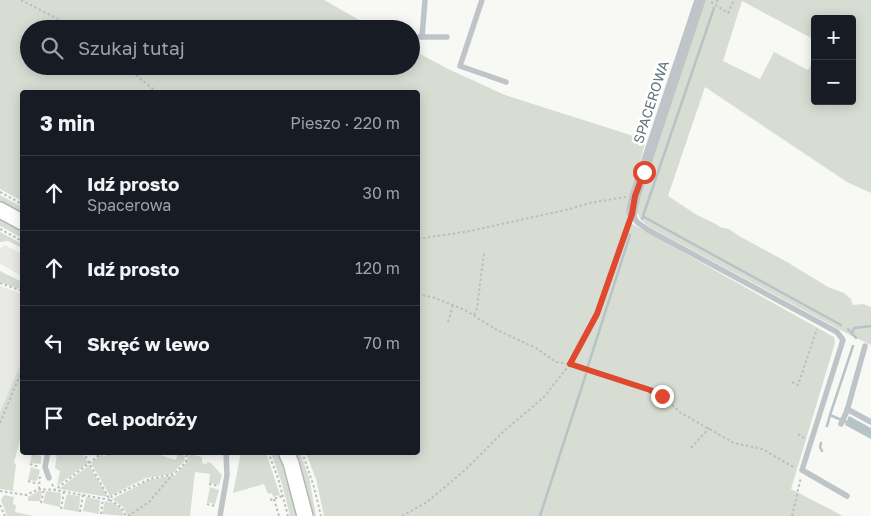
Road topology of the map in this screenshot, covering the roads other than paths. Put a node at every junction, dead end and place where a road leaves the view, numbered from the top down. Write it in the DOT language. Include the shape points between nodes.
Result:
graph roads {
  1 [pos="425,0"];
  2 [pos="482,0"];
  3 [pos="700,0"];
  4 [pos="422,37"];
  5 [pos="447,37"];
  6 [pos="506,82"];
  7 [pos="0,210"];
  8 [pos="632,214"];
  9 [pos="20,221"];
  10 [pos="865,346"];
  11 [pos="847,409"];
  12 [pos="871,422"];
  13 [pos="841,424"];
  14 [pos="47,455"];
  15 [pos="226,455"];
  16 [pos="287,455"];
  17 [pos="48,478"];
  18 [pos="847,496"];
  19 [pos="220,516"];
  20 [pos="304,516"];
  1 -- 4 [label="lane"];
  2 -- 6 [label="lane" via="460,66"];
  3 -- 8 [label="street, SPACEROWA" via="635,196"];
  4 -- 5 [label="lane"];
  7 -- 9 [label="main road"];
  8 -- 18 [label="lane" via="648,230 837,332 843,340 802,470"];
  10 -- 11 [label="lane"];
  11 -- 12 [label="lane"];
  11 -- 13 [label="lane"];
  14 -- 17 [label="lane" via="45,467"];
  15 -- 19 [label="lane" via="227,475"];
  16 -- 20 [label="main road"];
}
